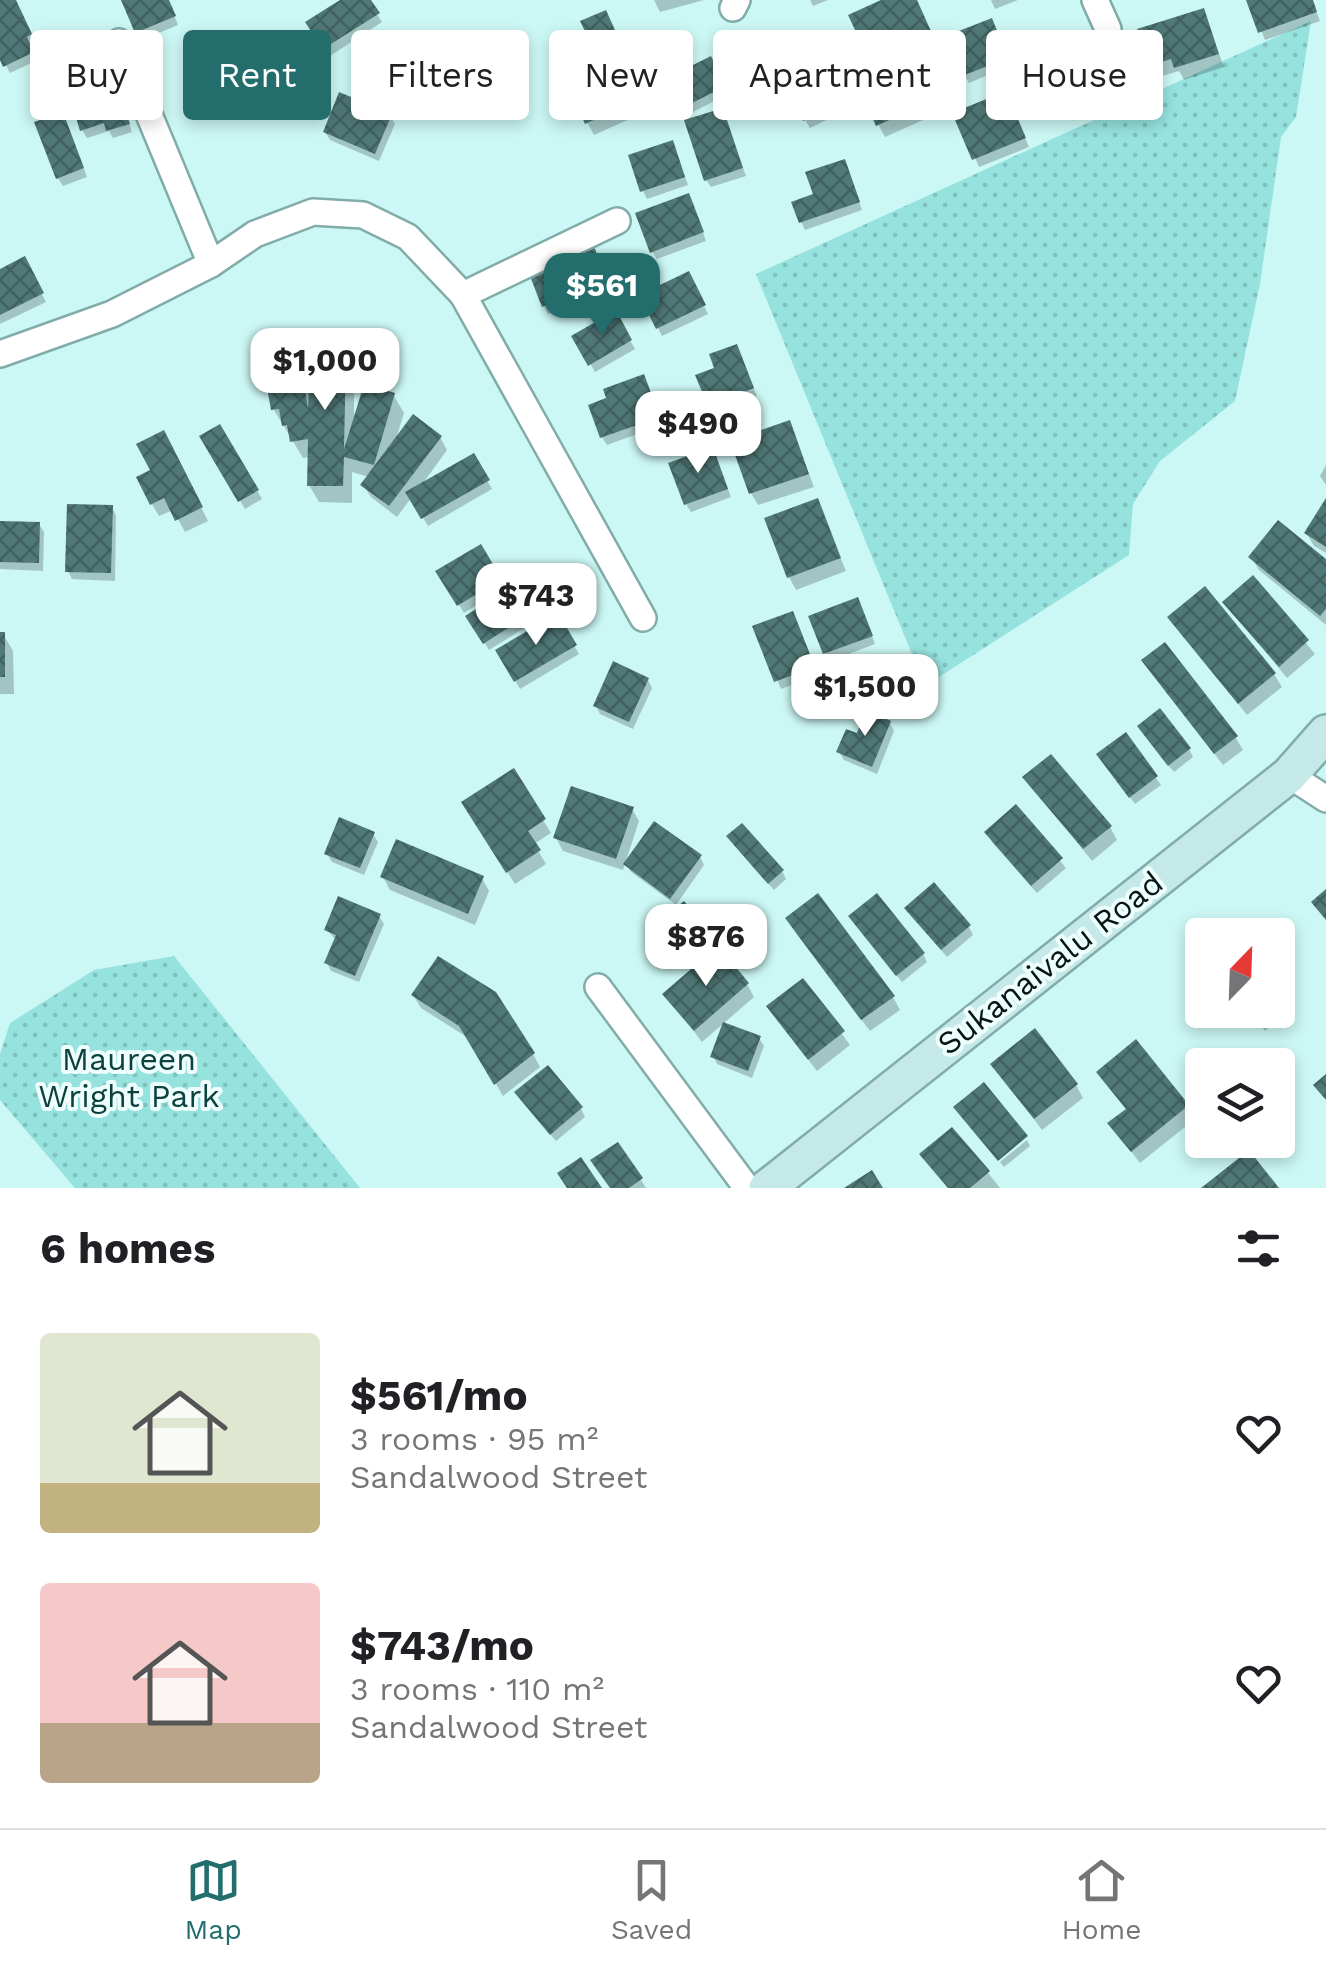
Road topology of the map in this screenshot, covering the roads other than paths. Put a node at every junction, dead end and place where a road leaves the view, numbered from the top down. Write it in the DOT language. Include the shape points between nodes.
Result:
graph roads {
  1 [pos="1095,0"];
  2 [pos="1108,30"];
  3 [pos="151,120"];
  4 [pos="616,221"];
  5 [pos="211,264"];
  6 [pos="463,295"];
  7 [pos="0,354"];
  8 [pos="643,618"];
  9 [pos="1326,732"];
  10 [pos="1289,775"];
  11 [pos="1326,799"];
  12 [pos="598,987"];
  13 [pos="747,1188"];
  14 [pos="767,1188"];
  1 -- 2 [label="street"];
  3 -- 5 [label="street"];
  4 -- 6 [label="street"];
  5 -- 6 [label="street" via="254,234 314,212 363,215 408,238"];
  5 -- 7 [label="street" via="112,314"];
  6 -- 8 [label="street"];
  9 -- 10 [label="main road, Sukanaivalu Road"];
  10 -- 11 [label="street"];
  10 -- 14 [label="main road, Sukanaivalu Road"];
  12 -- 13 [label="street"];
}
